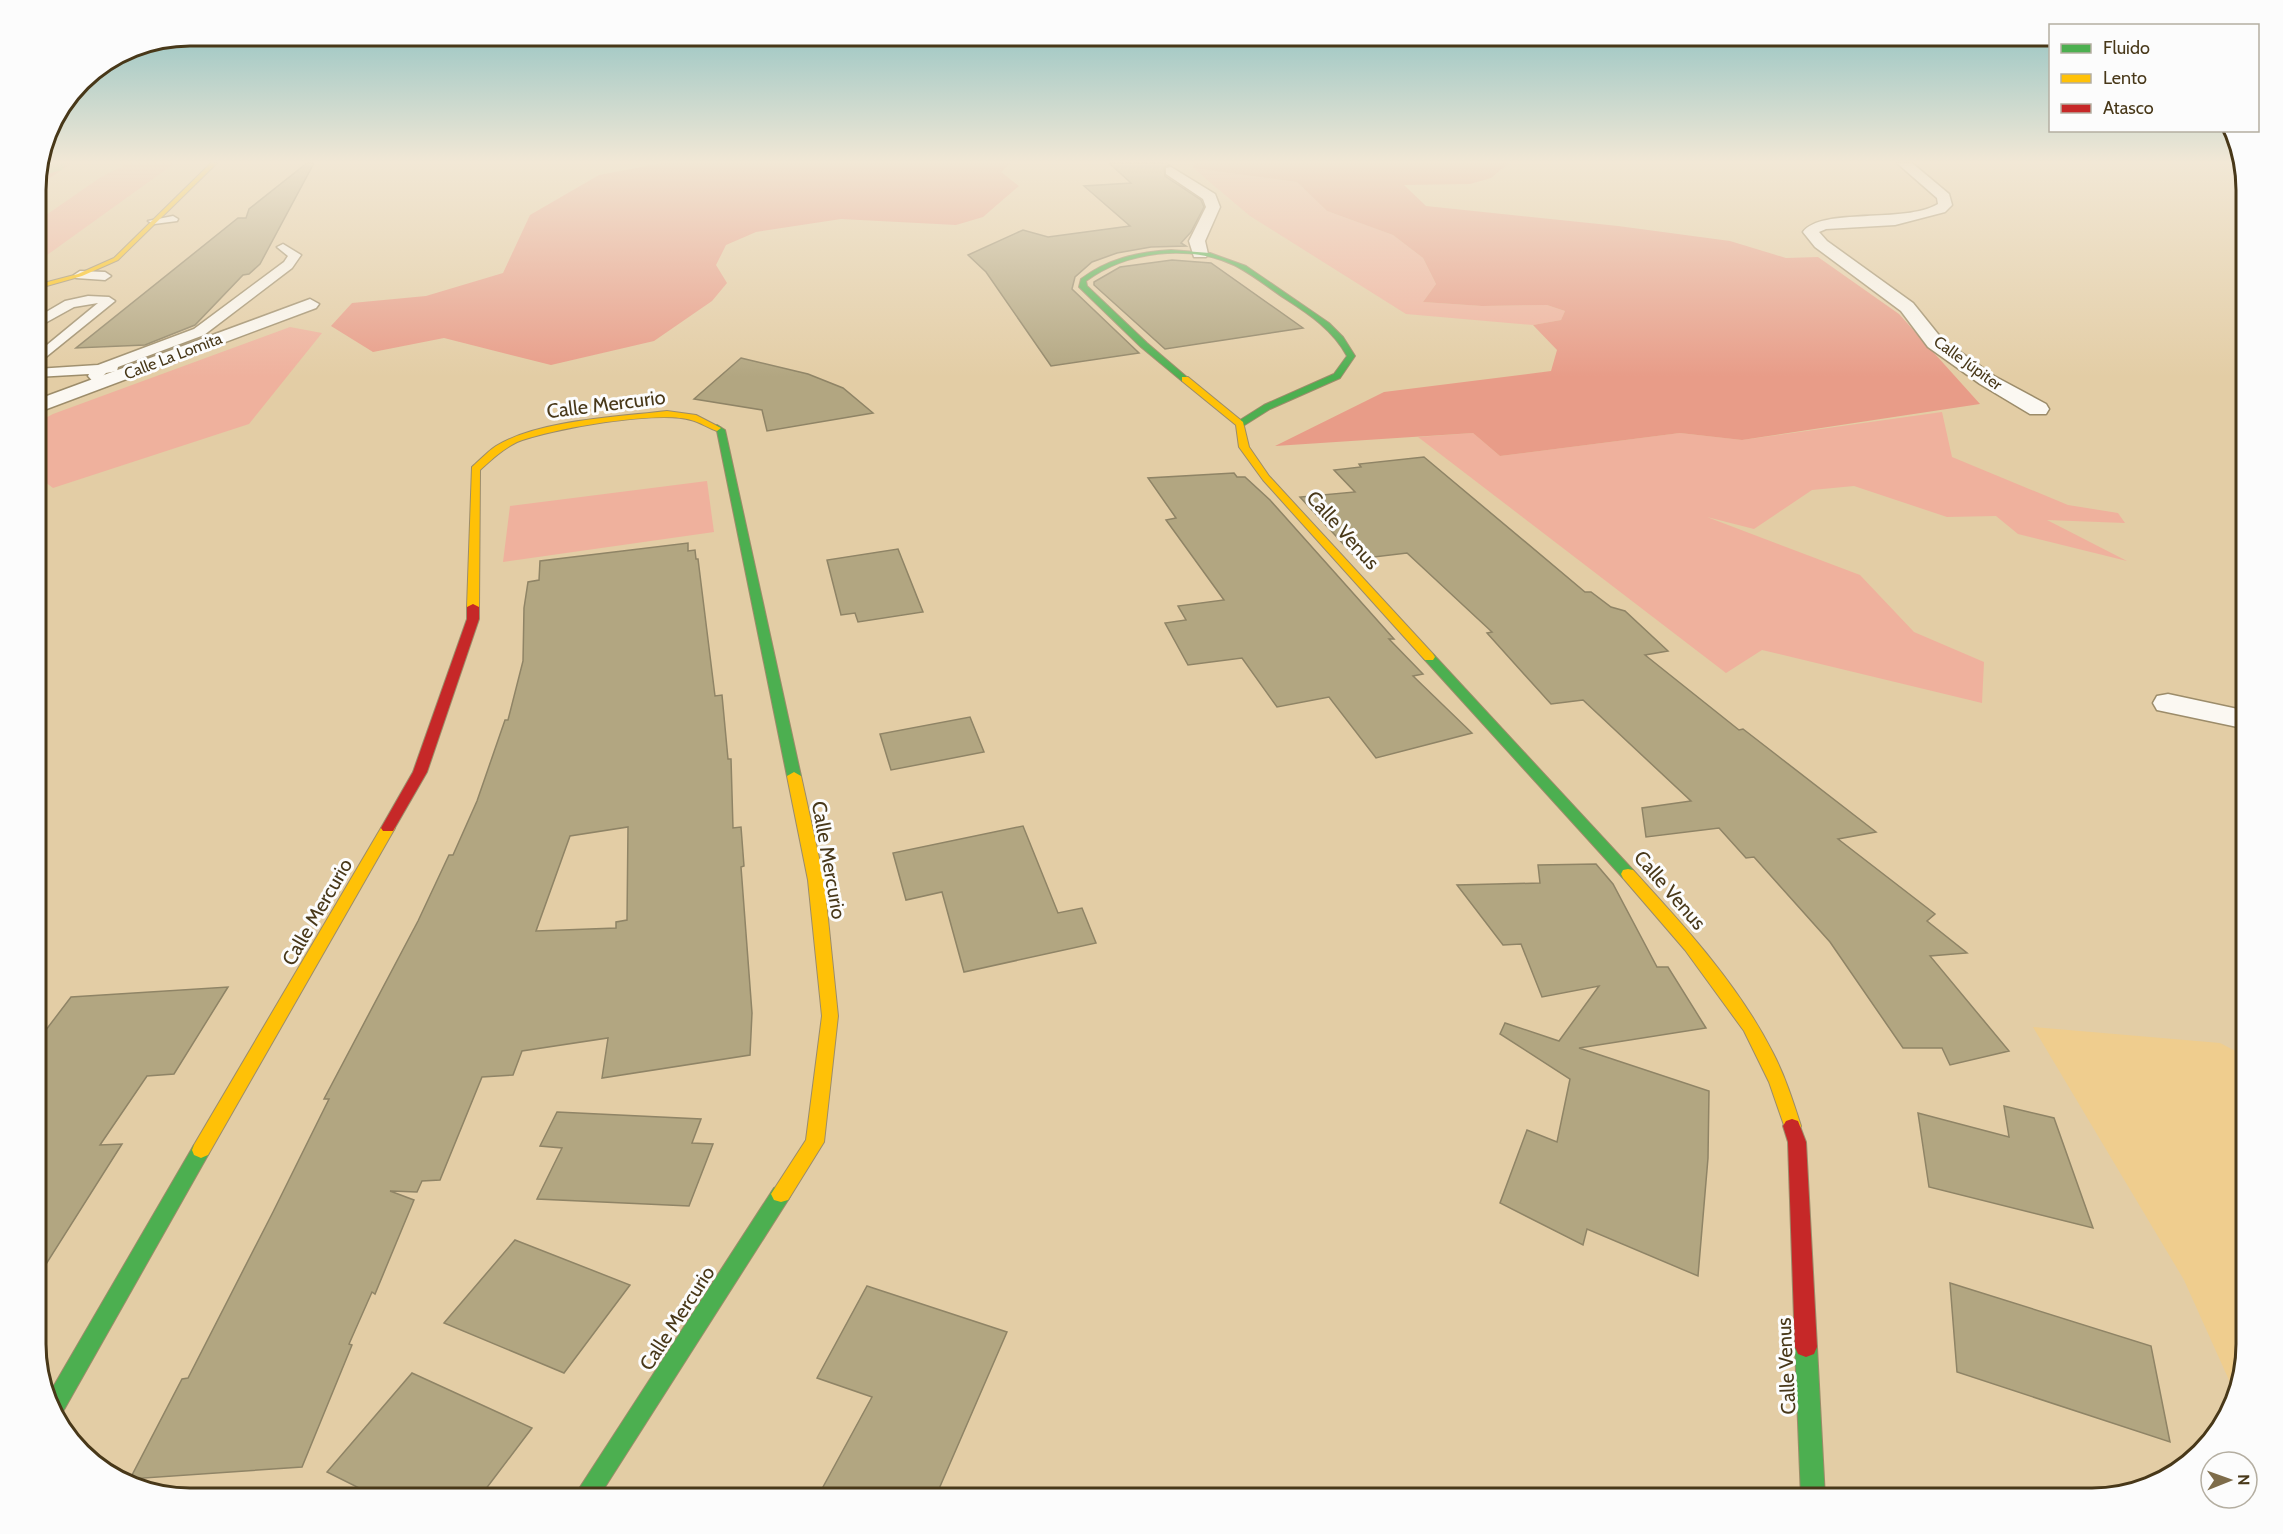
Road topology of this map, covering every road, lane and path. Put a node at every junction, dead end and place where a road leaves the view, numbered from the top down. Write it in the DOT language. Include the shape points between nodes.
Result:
graph roads {
  1 [pos="140,235"];
  2 [pos="1200,235"];
  3 [pos="1812,235"];
  4 [pos="283,247"];
  5 [pos="1200,254"];
  6 [pos="80,274"];
  7 [pos="105,276"];
  8 [pos="47,284"];
  9 [pos="62,304"];
  10 [pos="310,304"];
  11 [pos="47,308"];
  12 [pos="47,316"];
  13 [pos="47,352"];
  14 [pos="47,374"];
  15 [pos="102,376"];
  16 [pos="47,402"];
  17 [pos="2038,409"];
  18 [pos="1240,424"];
  19 [pos="2168,703"];
  20 [pos="2236,718"];
  21 [pos="57,1398"];
  22 [pos="592,1487"];
  23 [pos="1813,1487"];
  1 -- 6 [label="street" via="116,259"];
  2 -- 5 [label="street" via="1197,241"];
  3 -- 17 [label="street, Calle Júpiter" via="1907,307 1935,343 1987,380"];
  4 -- 15 [label="lane" via="295,255 288,265 218,320"];
  5 -- 18 [label="street" via="1229,260 1333,328 1351,356 1337,376 1267,407"];
  5 -- 18 [label="street" via="1157,254 1113,261 1089,272 1083,287 1144,345"];
  6 -- 7 [label="lane"];
  6 -- 8 [label="street"];
  9 -- 11 [label="lane"];
  9 -- 12 [label="lane"];
  9 -- 13 [label="lane" via="109,301"];
  10 -- 15 [label="street, Calle La Lomita" via="138,370"];
  14 -- 15 [label="lane"];
  15 -- 16 [label="street, Calle La Lomita"];
  18 -- 23 [label="street, Calle Venus" via="1244,447 1266,478 1698,956 1747,1024 1778,1081 1797,1142"];
  19 -- 20 [label="street"];
  21 -- 22 [label="street, Calle Mercurio" via="420,772 473,619 474,469 516,439 544,431 622,418 683,415 721,430 816,880 830,1016 814,1142"];
}
